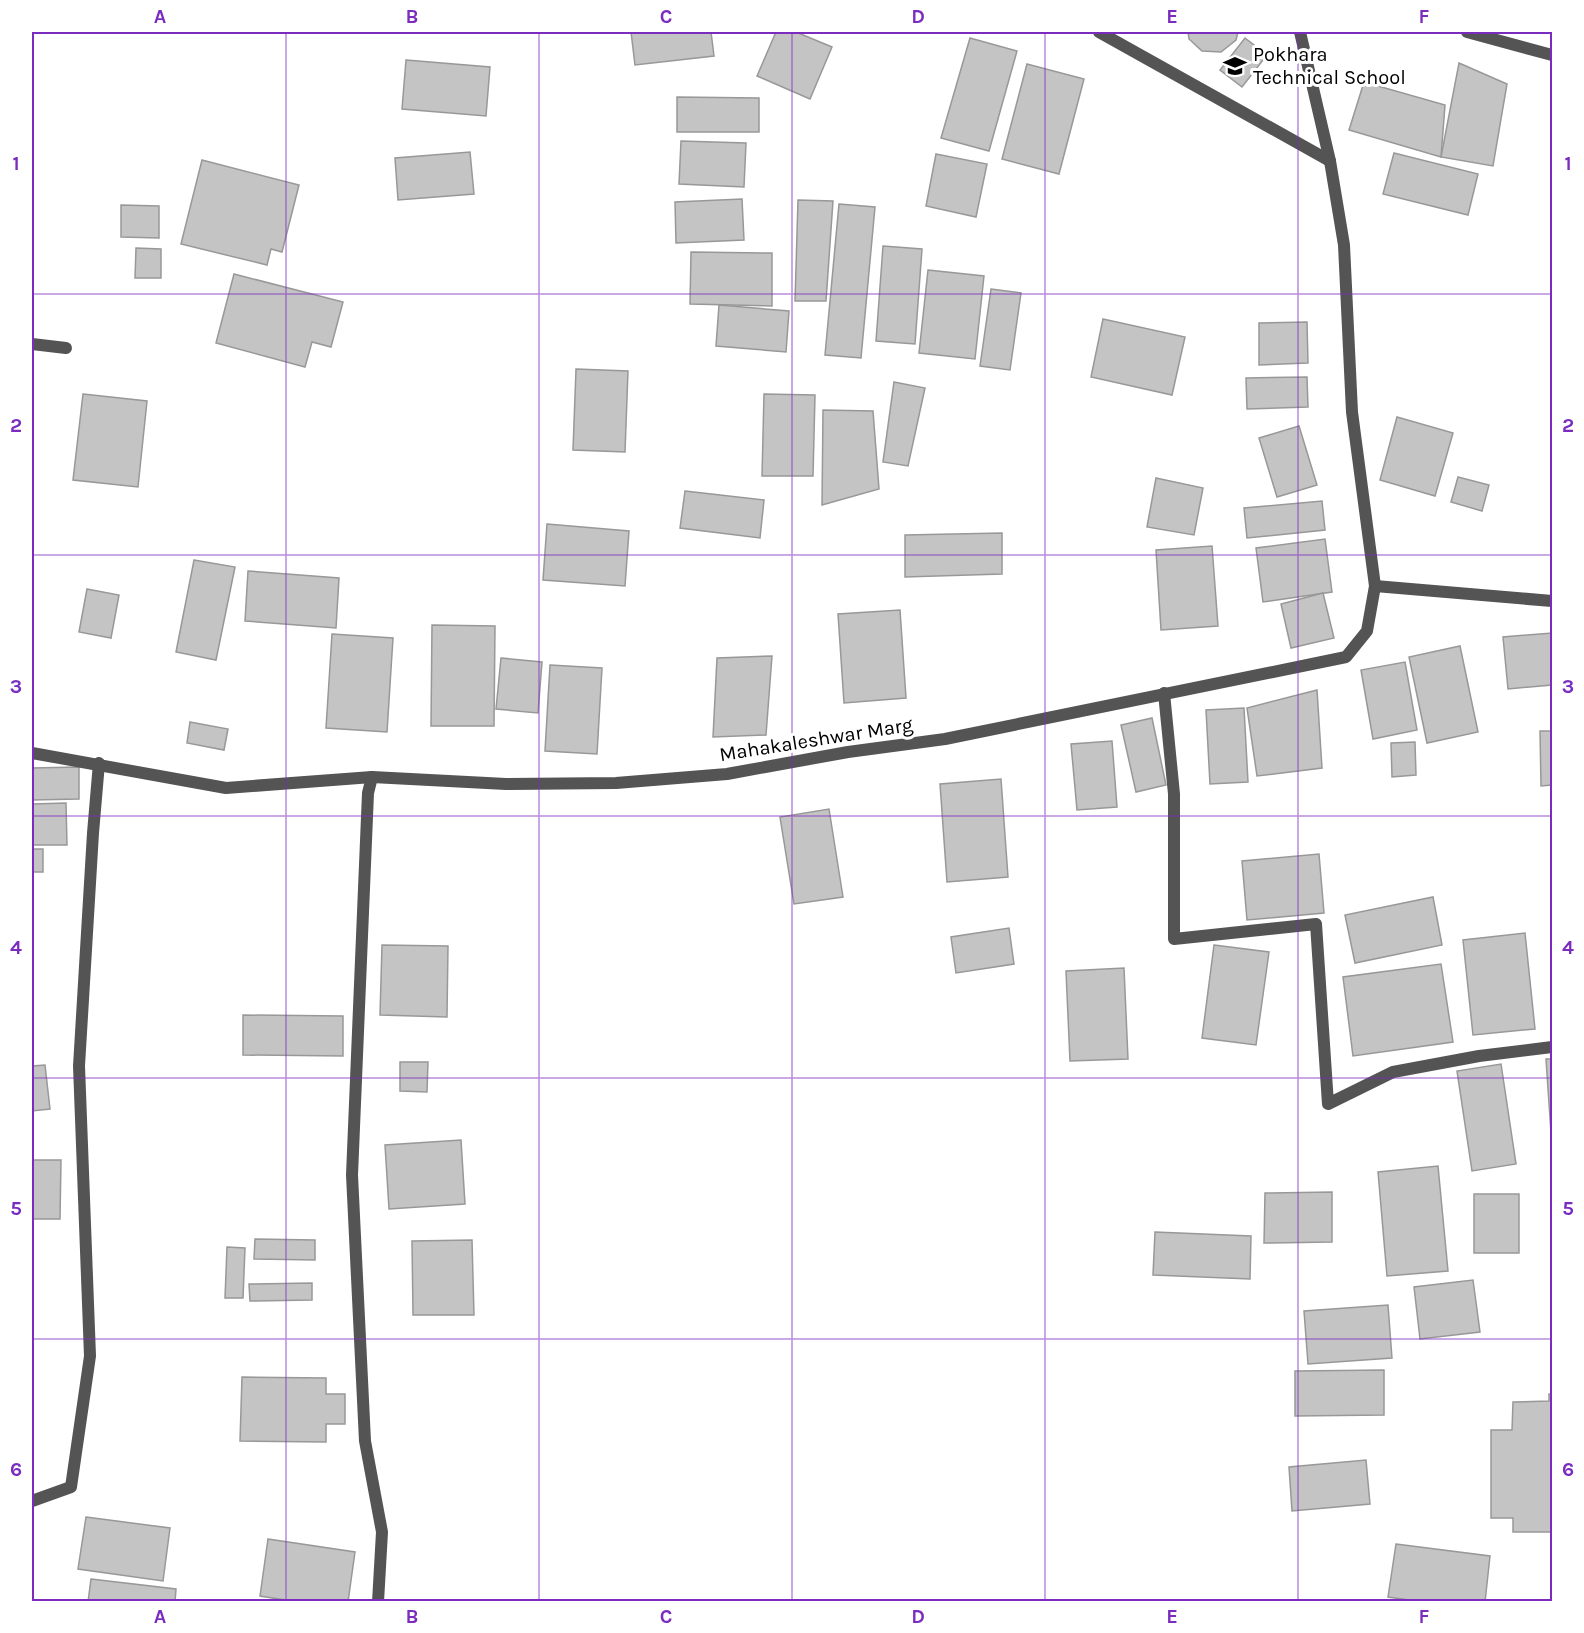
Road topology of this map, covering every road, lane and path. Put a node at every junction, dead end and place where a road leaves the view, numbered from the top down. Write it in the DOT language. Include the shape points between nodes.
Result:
graph roads {
  1 [pos="1099,32"];
  2 [pos="1300,32"];
  3 [pos="1467,32"];
  4 [pos="1552,55"];
  5 [pos="1330,161"];
  6 [pos="32,344"];
  7 [pos="66,348"];
  8 [pos="1375,586"];
  9 [pos="1552,602"];
  10 [pos="1164,693"];
  11 [pos="32,753"];
  12 [pos="99,763"];
  13 [pos="372,777"];
  14 [pos="1552,1047"];
  15 [pos="32,1501"];
  16 [pos="378,1602"];
  1 -- 5 [label="street"];
  2 -- 5 [label="street, Mahakaleshwar Marg"];
  3 -- 4 [label="street"];
  5 -- 8 [label="street, Mahakaleshwar Marg" via="1344,244 1352,412"];
  6 -- 7 [label="street"];
  8 -- 9 [label="street"];
  8 -- 10 [label="street, Mahakaleshwar Marg" via="1367,632 1346,657"];
  10 -- 13 [label="street, Mahakaleshwar Marg" via="945,739 727,774 605,783 506,784"];
  10 -- 14 [label="street" via="1174,794 1174,939 1316,924 1328,1104 1393,1072"];
  11 -- 12 [label="street, Mahakaleshwar Marg"];
  12 -- 13 [label="street, Mahakaleshwar Marg" via="226,788"];
  12 -- 15 [label="street" via="79,1066 90,1356 70,1487"];
  13 -- 16 [label="street" via="352,1174 365,1441 381,1532"];
}
